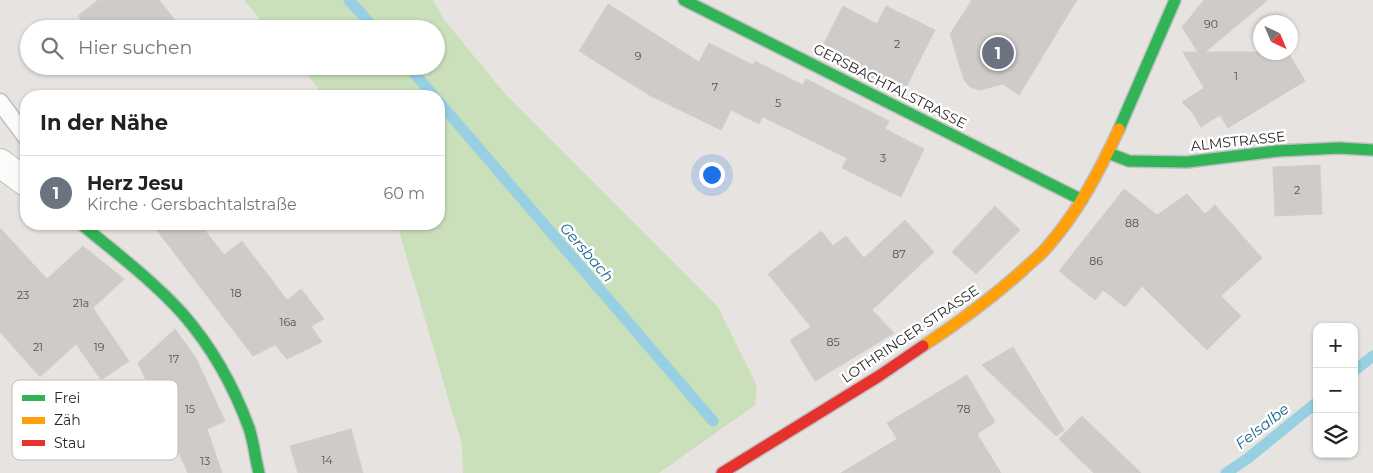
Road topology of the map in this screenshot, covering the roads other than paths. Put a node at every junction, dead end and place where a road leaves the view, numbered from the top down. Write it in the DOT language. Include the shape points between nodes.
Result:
graph roads {
  1 [pos="684,0"];
  2 [pos="1175,0"];
  3 [pos="0,102"];
  4 [pos="20,129"];
  5 [pos="1373,150"];
  6 [pos="1108,153"];
  7 [pos="0,163"];
  8 [pos="20,178"];
  9 [pos="1082,200"];
  10 [pos="88,230"];
  11 [pos="259,473"];
  12 [pos="722,473"];
  1 -- 9 [label="street, GERSBACHTALSTRASSE"];
  2 -- 6 [label="street, LOTHRINGER STRASSE"];
  3 -- 4 [label="lane"];
  5 -- 6 [label="street, ALMSTRASSE" via="1286,151 1187,162 1130,161"];
  6 -- 9 [label="street, LOTHRINGER STRASSE"];
  7 -- 8 [label="street"];
  9 -- 12 [label="street, LOTHRINGER STRASSE" via="1047,248 998,292 943,334"];
  10 -- 11 [label="street" via="169,299 212,352 231,385 249,430"];
}
